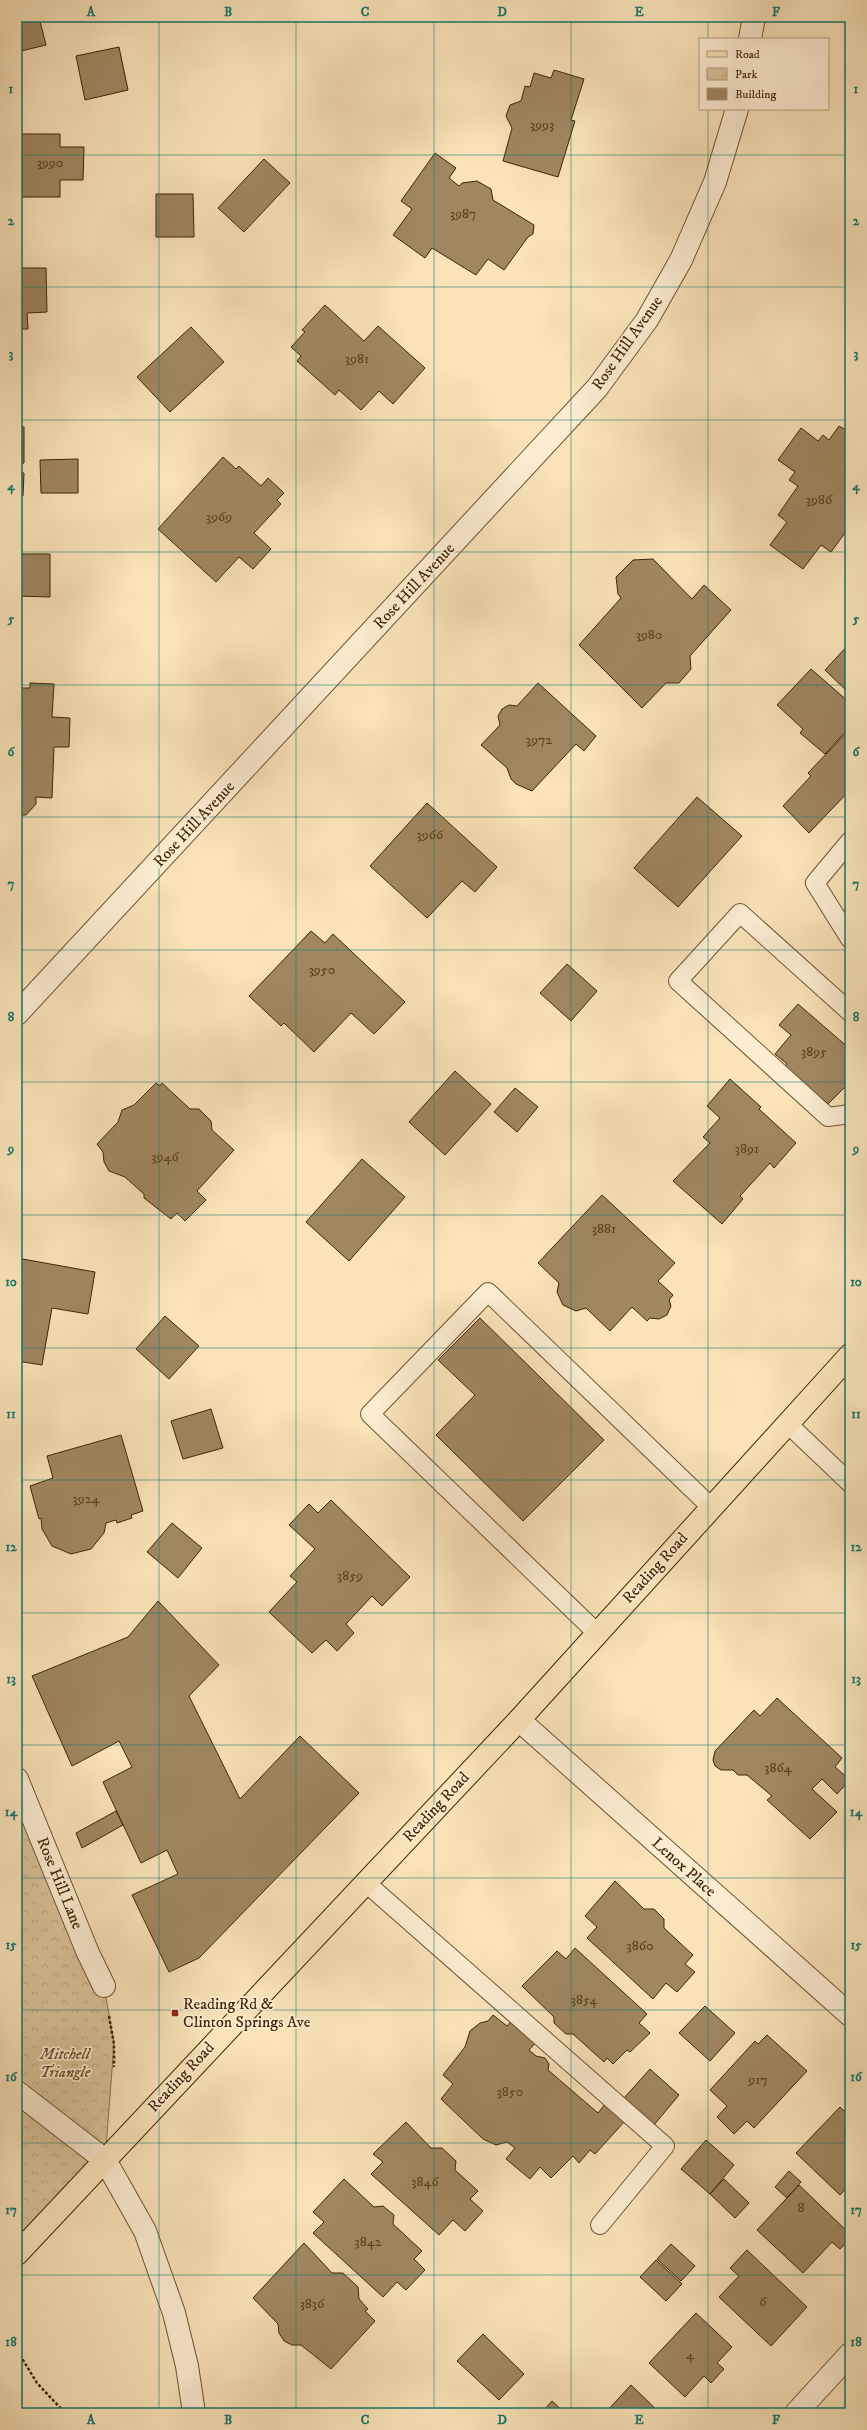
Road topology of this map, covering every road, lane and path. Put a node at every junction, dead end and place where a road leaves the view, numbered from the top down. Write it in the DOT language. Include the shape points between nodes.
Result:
graph roads {
  1 [pos="754,17"];
  2 [pos="750,38"];
  3 [pos="737,110"];
  4 [pos="850,841"];
  5 [pos="850,939"];
  6 [pos="850,1012"];
  7 [pos="17,1014"];
  8 [pos="850,1114"];
  9 [pos="850,1355"];
  10 [pos="788,1424"];
  11 [pos="850,1483"];
  12 [pos="711,1507"];
  13 [pos="597,1633"];
  14 [pos="519,1720"];
  15 [pos="17,1779"];
  16 [pos="365,1882"];
  17 [pos="104,1986"];
  18 [pos="850,2015"];
  19 [pos="114,2067"];
  20 [pos="17,2092"];
  21 [pos="105,2160"];
  22 [pos="600,2225"];
  23 [pos="17,2254"];
  24 [pos="850,2354"];
  25 [pos="20,2355"];
  26 [pos="65,2413"];
  27 [pos="194,2413"];
  28 [pos="796,2413"];
  1 -- 2 [label="street"];
  3 -- 7 [label="street, Rose Hill Avenue" via="716,182 681,260 647,320 597,388"];
  4 -- 5 [label="lane" via="815,883"];
  6 -- 8 [label="lane" via="740,913 678,980 828,1117"];
  9 -- 10 [label="main road, Reading Road"];
  10 -- 11 [label="lane"];
  10 -- 12 [label="main road, Reading Road"];
  12 -- 13 [label="main road, Reading Road"];
  12 -- 13 [label="lane" via="488,1292 370,1414"];
  13 -- 14 [label="main road, Reading Road"];
  14 -- 16 [label="main road, Reading Road"];
  14 -- 18 [label="street, Lenox Place"];
  15 -- 17 [label="street, Rose Hill Lane"];
  16 -- 21 [label="main road, Reading Road"];
  16 -- 22 [label="lane" via="665,2146"];
  17 -- 19 [label="path" via="114,2044"];
  20 -- 21 [label="street"];
  21 -- 23 [label="main road, Reading Road"];
  21 -- 27 [label="street" via="145,2230 170,2299 187,2366"];
  24 -- 28 [label="street"];
  25 -- 26 [label="path" via="37,2383"];
}
